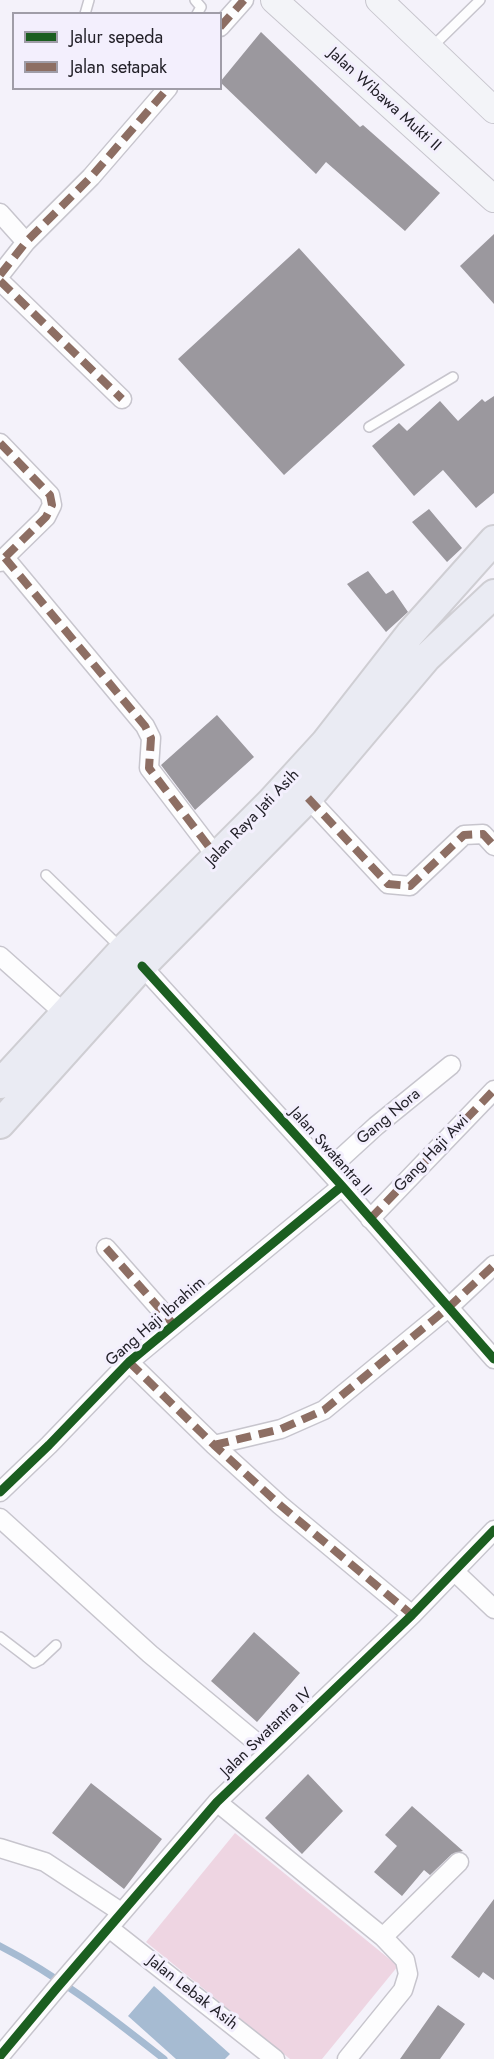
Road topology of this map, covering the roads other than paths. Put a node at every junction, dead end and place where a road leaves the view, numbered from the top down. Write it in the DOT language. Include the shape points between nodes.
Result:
graph roads {
  1 [pos="244,0"];
  2 [pos="274,0"];
  3 [pos="379,0"];
  4 [pos="480,0"];
  5 [pos="222,25"];
  6 [pos="431,49"];
  7 [pos="166,90"];
  8 [pos="494,110"];
  9 [pos="494,199"];
  10 [pos="0,213"];
  11 [pos="26,242"];
  12 [pos="0,275"];
  13 [pos="0,281"];
  14 [pos="453,377"];
  15 [pos="122,399"];
  16 [pos="369,428"];
  17 [pos="0,443"];
  18 [pos="494,540"];
  19 [pos="2,560"];
  20 [pos="494,594"];
  21 [pos="308,798"];
  22 [pos="494,846"];
  23 [pos="216,856"];
  24 [pos="46,874"];
  25 [pos="0,956"];
  26 [pos="133,958"];
  27 [pos="63,1013"];
  28 [pos="451,1065"];
  29 [pos="0,1084"];
  30 [pos="494,1090"];
  31 [pos="0,1124"];
  32 [pos="328,1170"];
  33 [pos="342,1186"];
  34 [pos="370,1219"];
  35 [pos="106,1248"];
  36 [pos="494,1265"];
  37 [pos="449,1307"];
  38 [pos="174,1325"];
  39 [pos="494,1359"];
  40 [pos="129,1362"];
  41 [pos="214,1445"];
  42 [pos="0,1491"];
  43 [pos="0,1518"];
  44 [pos="494,1530"];
  45 [pos="455,1572"];
  46 [pos="494,1609"];
  47 [pos="412,1615"];
  48 [pos="0,1637"];
  49 [pos="56,1645"];
  50 [pos="268,1752"];
  51 [pos="217,1802"];
  52 [pos="0,1848"];
  53 [pos="459,1862"];
  54 [pos="122,1912"];
  55 [pos="109,1928"];
  56 [pos="383,1937"];
  57 [pos="0,2056"];
  58 [pos="275,2059"];
  59 [pos="347,2059"];
  1 -- 5 [label="street"];
  2 -- 9 [label="main road, Jalan Wibawa Mukti II"];
  3 -- 6 [label="main road"];
  4 -- 6 [label="lane"];
  6 -- 8 [label="main road"];
  7 -- 11 [label="street" via="92,177"];
  10 -- 11 [label="street"];
  11 -- 12 [label="street"];
  13 -- 15 [label="street"];
  14 -- 16 [label="lane"];
  17 -- 19 [label="street" via="50,495 52,505 46,517"];
  18 -- 23 [label="main road, Jalan Raya Jati Asih" via="410,634 325,743"];
  19 -- 23 [label="street" via="145,726 151,738 149,768"];
  20 -- 21 [label="main road, Jalan Raya Jati Asih" via="427,657"];
  21 -- 22 [label="street" via="388,884 410,886 464,835 483,834"];
  21 -- 26 [label="main road, Jalan Raya Jati Asih"];
  23 -- 26 [label="main road, Jalan Raya Jati Asih"];
  24 -- 26 [label="lane"];
  25 -- 27 [label="street"];
  26 -- 27 [label="main road, Jalan Raya Jati Asih"];
  26 -- 31 [label="main road, Jalan Raya Jati Asih"];
  26 -- 32 [label="street, Jalan Swatantra II"];
  27 -- 29 [label="main road, Jalan Raya Jati Asih"];
  28 -- 32 [label="street, Gang Nora"];
  30 -- 34 [label="street, Gang Haji Awi"];
  32 -- 33 [label="street, Jalan Swatantra II"];
  33 -- 34 [label="street, Jalan Swatantra II"];
  33 -- 38 [label="street, Gang Haji Ibrahim"];
  34 -- 37 [label="street, Jalan Swatantra II"];
  35 -- 38 [label="street"];
  36 -- 37 [label="street"];
  37 -- 39 [label="street, Jalan Swatantra II"];
  37 -- 41 [label="street" via="324,1410 281,1429"];
  38 -- 40 [label="street, Gang Haji Ibrahim"];
  40 -- 41 [label="street"];
  40 -- 42 [label="street, Gang Haji Ibrahim"];
  41 -- 47 [label="street"];
  43 -- 50 [label="street" via="150,1654"];
  44 -- 45 [label="street, Jalan Swatantra IV"];
  45 -- 46 [label="street"];
  45 -- 47 [label="street, Jalan Swatantra IV"];
  47 -- 50 [label="street, Jalan Swatantra IV"];
  48 -- 49 [label="lane" via="34,1662"];
  50 -- 51 [label="street, Jalan Swatantra IV"];
  51 -- 54 [label="street, Jalan Swatantra IV"];
  51 -- 56 [label="street, Jalan Swatantra IV"];
  52 -- 54 [label="street" via="45,1862"];
  53 -- 56 [label="street"];
  54 -- 55 [label="street, Jalan Swatantra IV"];
  55 -- 57 [label="street, Jalan Swatantra IV"];
  55 -- 58 [label="street, Jalan Lebak Asih"];
  56 -- 59 [label="street, Jalan Swatantra IV" via="405,1960 408,1974 403,1990"];
}
